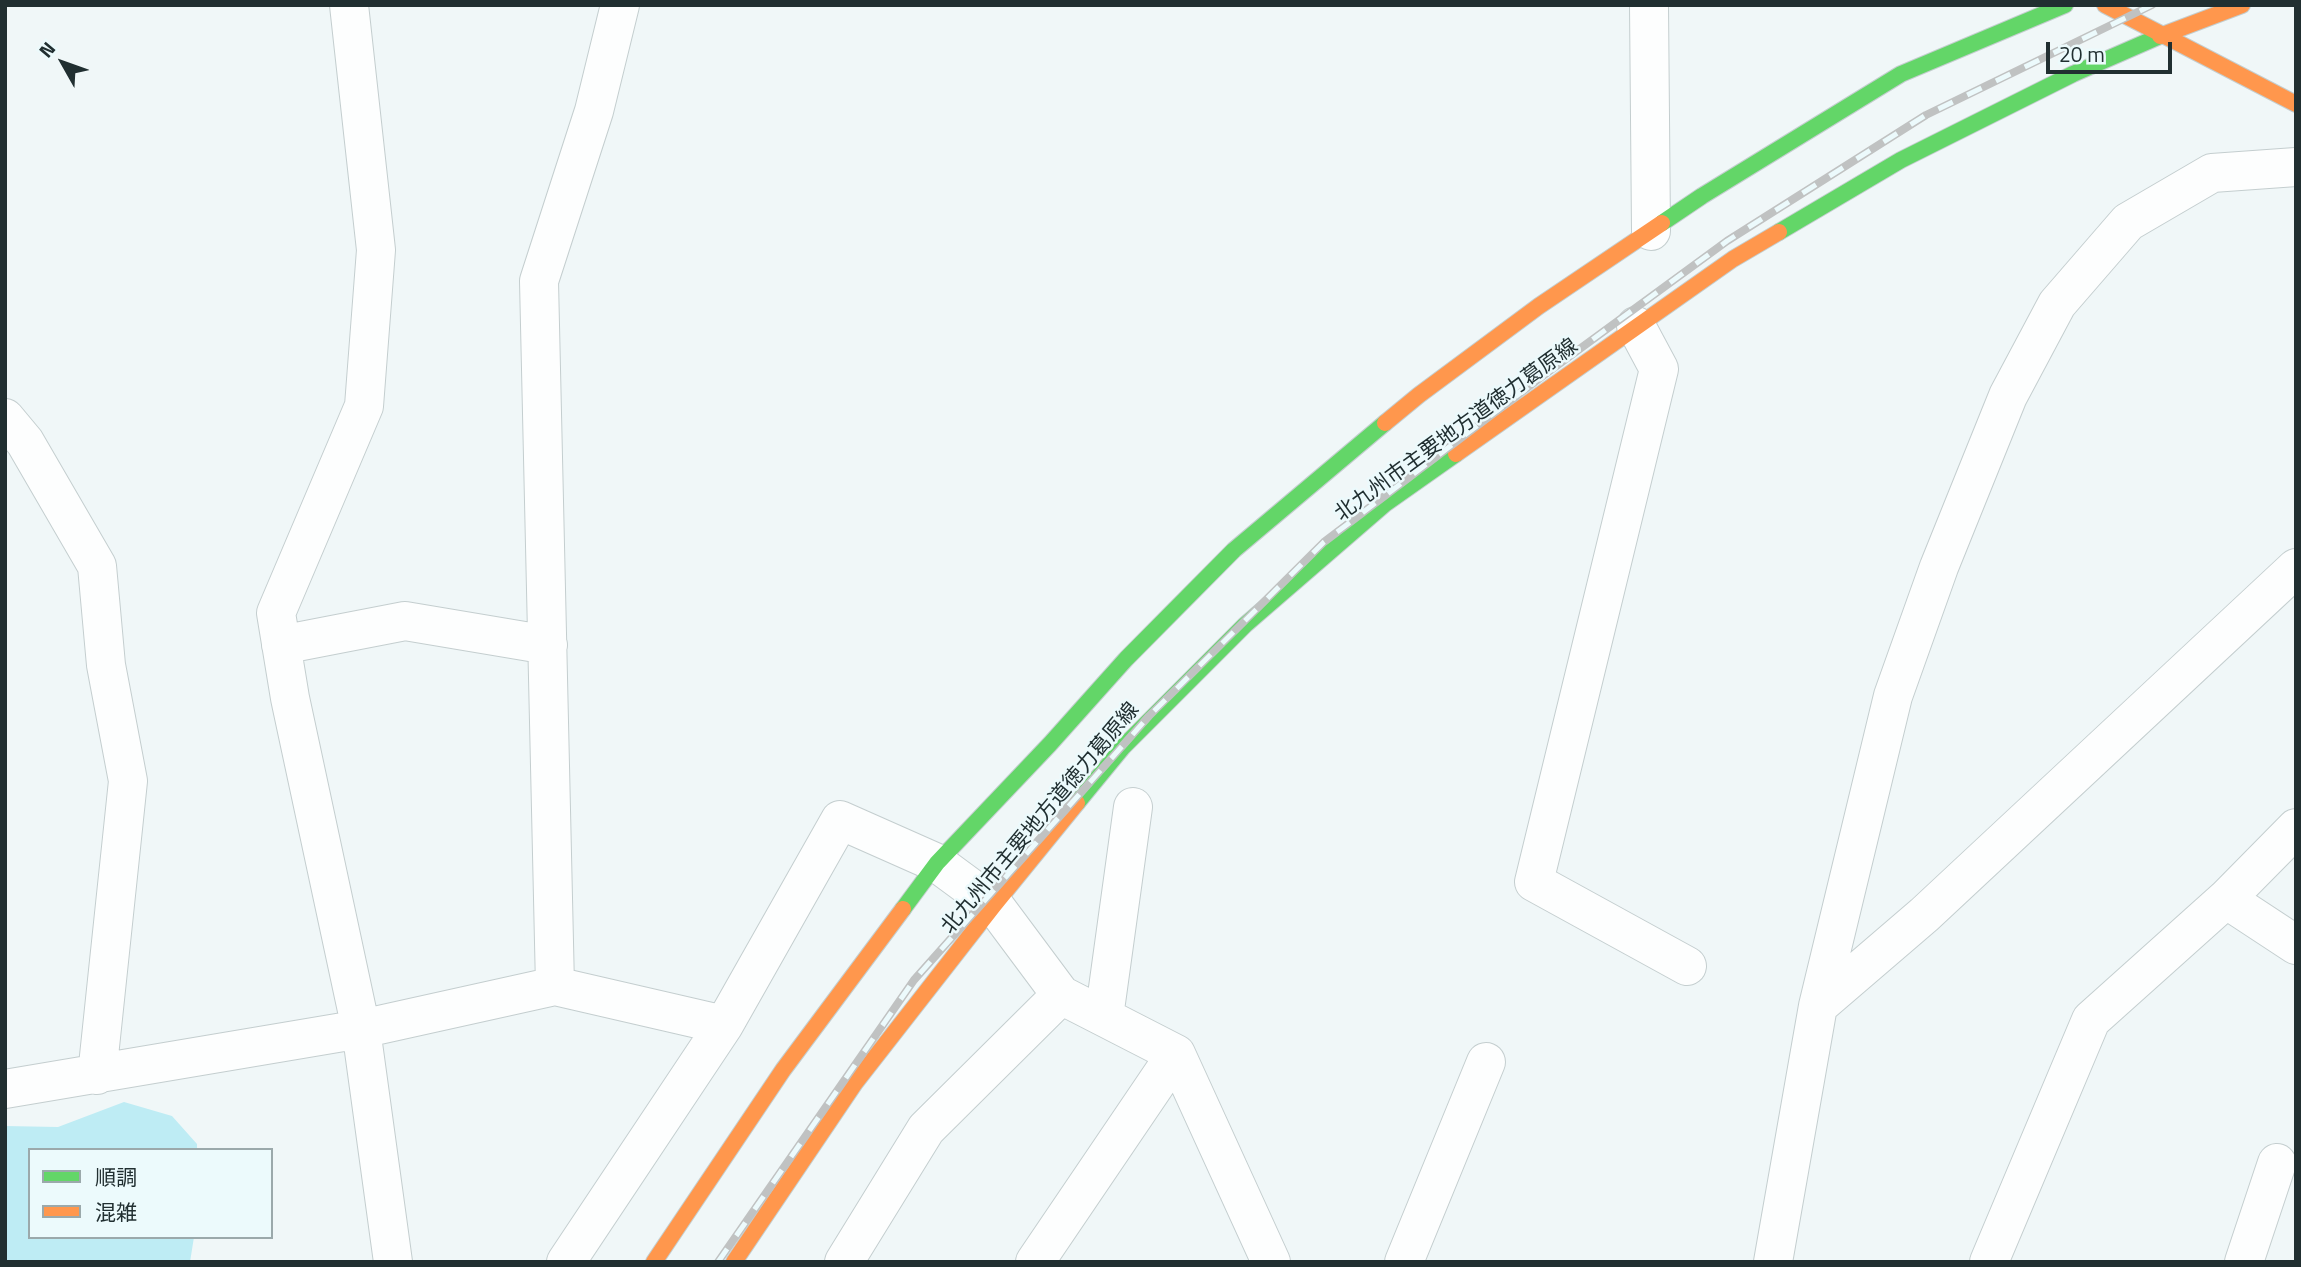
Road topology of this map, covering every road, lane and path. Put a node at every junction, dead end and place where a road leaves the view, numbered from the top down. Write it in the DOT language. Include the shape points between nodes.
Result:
graph roads {
  1 [pos="349,5"];
  2 [pos="620,5"];
  3 [pos="1649,5"];
  4 [pos="2065,5"];
  5 [pos="2105,5"];
  6 [pos="2242,5"];
  7 [pos="2163,35"];
  8 [pos="2296,104"];
  9 [pos="2296,167"];
  10 [pos="1651,231"];
  11 [pos="1636,326"];
  12 [pos="5,418"];
  13 [pos="2296,568"];
  14 [pos="281,645"];
  15 [pos="548,645"];
  16 [pos="1133,807"];
  17 [pos="2296,828"];
  18 [pos="937,863"];
  19 [pos="2227,899"];
  20 [pos="994,905"];
  21 [pos="2296,945"];
  22 [pos="1687,966"];
  23 [pos="555,986"];
  24 [pos="1061,995"];
  25 [pos="1818,1006"];
  26 [pos="1104,1017"];
  27 [pos="724,1025"];
  28 [pos="361,1029"];
  29 [pos="1176,1054"];
  30 [pos="1486,1062"];
  31 [pos="97,1075"];
  32 [pos="5,1089"];
  33 [pos="2277,1163"];
  34 [pos="393,1262"];
  35 [pos="566,1262"];
  36 [pos="654,1262"];
  37 [pos="734,1262"];
  38 [pos="844,1262"];
  39 [pos="1035,1262"];
  40 [pos="1271,1262"];
  41 [pos="1404,1262"];
  42 [pos="1773,1262"];
  43 [pos="1989,1262"];
  44 [pos="2244,1262"];
  1 -- 14 [label="street" via="376,250 364,406 276,612"];
  2 -- 15 [label="street" via="594,111 539,281"];
  3 -- 10 [label="street"];
  4 -- 10 [label="main road, 北九州市主要地方道徳力葛原線" via="1901,74"];
  5 -- 7 [label="main road"];
  6 -- 7 [label="main road, 北九州市主要地方道徳力葛原線"];
  7 -- 8 [label="main road"];
  7 -- 11 [label="main road, 北九州市主要地方道徳力葛原線" via="2073,74 1901,160 1733,258"];
  9 -- 25 [label="street" via="2212,173 2128,222 2057,304 2008,396 1893,695"];
  10 -- 18 [label="main road, 北九州市主要地方道徳力葛原線" via="1419,395 1234,550"];
  11 -- 20 [label="main road, 北九州市主要地方道徳力葛原線" via="1385,504 1245,625 1123,747"];
  11 -- 22 [label="street" via="1659,369 1534,882"];
  12 -- 31 [label="street" via="25,442 97,566 106,666 128,781"];
  13 -- 25 [label="street" via="1924,915"];
  14 -- 15 [label="street" via="405,621"];
  14 -- 28 [label="street"];
  15 -- 23 [label="street"];
  16 -- 26 [label="street"];
  17 -- 19 [label="street"];
  18 -- 20 [label="street"];
  18 -- 27 [label="street" via="840,820"];
  18 -- 36 [label="main road, 北九州市主要地方道徳力葛原線" via="783,1070"];
  19 -- 21 [label="street"];
  19 -- 43 [label="street" via="2091,1020"];
  20 -- 24 [label="street"];
  20 -- 37 [label="main road, 北九州市主要地方道徳力葛原線" via="855,1083"];
  23 -- 27 [label="street"];
  23 -- 28 [label="street"];
  24 -- 26 [label="street"];
  24 -- 38 [label="street" via="926,1129"];
  25 -- 42 [label="street"];
  26 -- 29 [label="street"];
  27 -- 35 [label="street"];
  28 -- 31 [label="street"];
  28 -- 34 [label="street"];
  29 -- 39 [label="street"];
  29 -- 40 [label="street"];
  30 -- 41 [label="street"];
  31 -- 32 [label="street"];
  33 -- 44 [label="street"];
}
